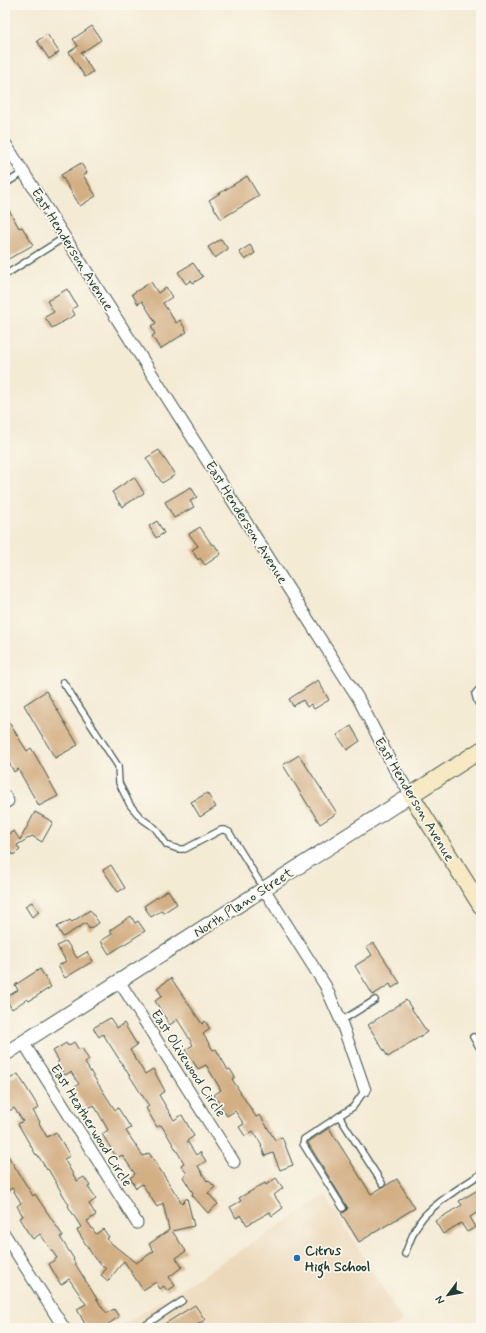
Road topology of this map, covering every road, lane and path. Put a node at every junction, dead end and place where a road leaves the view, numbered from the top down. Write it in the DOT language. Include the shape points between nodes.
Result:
graph roads {
  1 [pos="5,143"];
  2 [pos="24,172"];
  3 [pos="5,184"];
  4 [pos="65,237"];
  5 [pos="5,275"];
  6 [pos="63,682"];
  7 [pos="481,687"];
  8 [pos="481,708"];
  9 [pos="481,750"];
  10 [pos="410,795"];
  11 [pos="264,889"];
  12 [pos="481,906"];
  13 [pos="119,981"];
  14 [pos="375,1000"];
  15 [pos="341,1021"];
  16 [pos="473,1037"];
  17 [pos="22,1042"];
  18 [pos="481,1050"];
  19 [pos="5,1054"];
  20 [pos="365,1090"];
  21 [pos="340,1116"];
  22 [pos="234,1162"];
  23 [pos="481,1174"];
  24 [pos="382,1183"];
  25 [pos="343,1208"];
  26 [pos="137,1224"];
  27 [pos="5,1235"];
  28 [pos="404,1254"];
  29 [pos="182,1302"];
  30 [pos="64,1328"];
  31 [pos="141,1328"];
  1 -- 2 [label="street, East Henderson Avenue"];
  2 -- 3 [label="lane"];
  2 -- 4 [label="street, East Henderson Avenue"];
  4 -- 5 [label="lane"];
  4 -- 10 [label="street, East Henderson Avenue" via="358,698"];
  6 -- 11 [label="lane" via="118,766 119,783 130,805 141,818 155,828 168,845 178,849 185,849 221,830 226,830"];
  7 -- 8 [label="lane" via="476,694"];
  9 -- 10 [label="main road, North Plano Street"];
  10 -- 11 [label="street, North Plano Street"];
  10 -- 12 [label="main road, East Henderson Avenue"];
  11 -- 13 [label="street, North Plano Street"];
  11 -- 15 [label="street" via="325,986"];
  13 -- 17 [label="street, North Plano Street"];
  13 -- 22 [label="street, East Olivewood Circle"];
  14 -- 15 [label="lane"];
  15 -- 20 [label="street"];
  16 -- 18 [label="lane"];
  17 -- 19 [label="street, North Plano Street"];
  17 -- 26 [label="street, East Heatherwood Circle"];
  20 -- 21 [label="lane" via="353,1107"];
  21 -- 24 [label="lane"];
  21 -- 25 [label="lane" via="309,1135 303,1144"];
  23 -- 28 [label="lane" via="457,1189 425,1216 412,1235"];
  27 -- 30 [label="street"];
  29 -- 31 [label="lane"];
}
